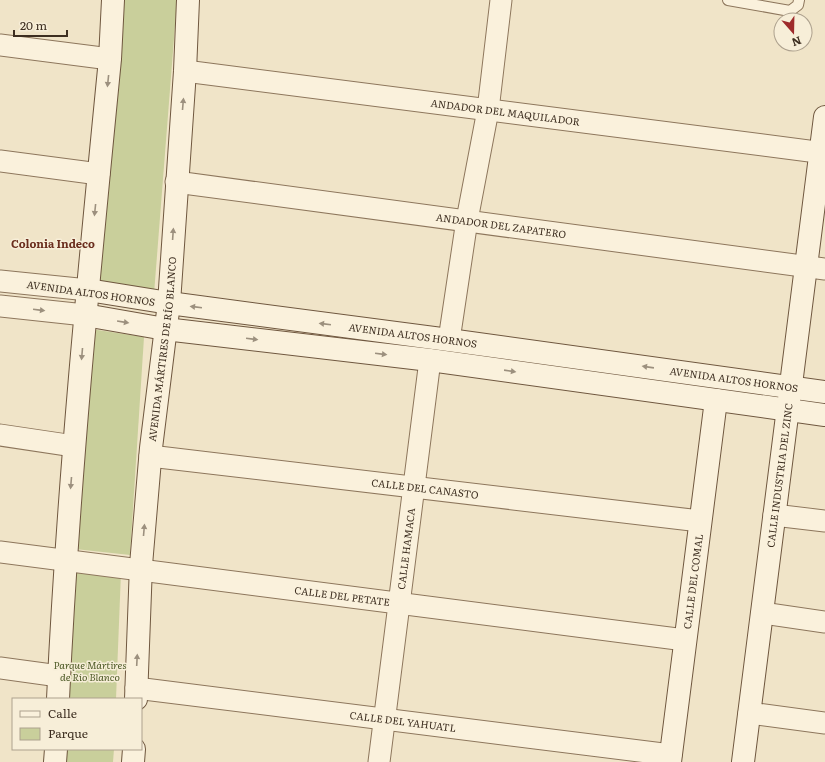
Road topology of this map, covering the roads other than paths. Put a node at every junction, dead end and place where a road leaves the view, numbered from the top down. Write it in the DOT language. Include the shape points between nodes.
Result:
graph roads {
  1 [pos="113,0"];
  2 [pos="188,0"];
  3 [pos="501,0"];
  4 [pos="728,0"];
  5 [pos="799,0"];
  6 [pos="0,46"];
  7 [pos="110,59"];
  8 [pos="185,70"];
  9 [pos="488,110"];
  10 [pos="825,117"];
  11 [pos="823,153"];
  12 [pos="0,161"];
  13 [pos="99,174"];
  14 [pos="176,182"];
  15 [pos="467,220"];
  16 [pos="815,268"];
  17 [pos="0,280"];
  18 [pos="88,290"];
  19 [pos="168,303"];
  20 [pos="0,306"];
  21 [pos="85,315"];
  22 [pos="165,329"];
  23 [pos="449,340"];
  24 [pos="430,360"];
  25 [pos="719,377"];
  26 [pos="791,388"];
  27 [pos="825,392"];
  28 [pos="716,400"];
  29 [pos="787,409"];
  30 [pos="825,415"];
  31 [pos="0,435"];
  32 [pos="74,446"];
  33 [pos="150,456"];
  34 [pos="415,487"];
  35 [pos="774,515"];
  36 [pos="700,521"];
  37 [pos="825,521"];
  38 [pos="0,552"];
  39 [pos="65,561"];
  40 [pos="141,571"];
  41 [pos="400,604"];
  42 [pos="762,614"];
  43 [pos="825,622"];
  44 [pos="685,640"];
  45 [pos="0,668"];
  46 [pos="59,676"];
  47 [pos="136,694"];
  48 [pos="58,698"];
  49 [pos="749,713"];
  50 [pos="385,719"];
  51 [pos="825,723"];
  52 [pos="56,750"];
  53 [pos="134,750"];
  54 [pos="670,759"];
  55 [pos="56,762"];
  56 [pos="133,762"];
  57 [pos="379,762"];
  58 [pos="743,762"];
  1 -- 7 [label="street"];
  2 -- 8 [label="street, AVENIDA MÁRTIRES DE RÍO BLANCO"];
  3 -- 9 [label="street"];
  4 -- 5 [label="lane" via="790,11 798,5"];
  6 -- 7 [label="street"];
  7 -- 13 [label="street, one-way"];
  8 -- 9 [label="street, ANDADOR DEL MAQUILADOR"];
  14 -- 8 [label="street, AVENIDA MÁRTIRES DE RÍO BLANCO, one-way"];
  9 -- 11 [label="street, ANDADOR DEL MAQUILADOR"];
  9 -- 15 [label="street"];
  10 -- 11 [label="street, CALLE INDUSTRIA DEL ZINC"];
  11 -- 16 [label="street, CALLE INDUSTRIA DEL ZINC"];
  12 -- 13 [label="street"];
  13 -- 18 [label="street, one-way"];
  14 -- 15 [label="street, ANDADOR DEL ZAPATERO"];
  19 -- 14 [label="street, AVENIDA MÁRTIRES DE RÍO BLANCO, one-way"];
  15 -- 16 [label="street, ANDADOR DEL ZAPATERO"];
  15 -- 23 [label="street"];
  16 -- 26 [label="street, CALLE INDUSTRIA DEL ZINC"];
  17 -- 18 [label="street, AVENIDA ALTOS HORNOS"];
  18 -- 19 [label="street, AVENIDA ALTOS HORNOS"];
  18 -- 21 [label="street"];
  19 -- 22 [label="street, AVENIDA MÁRTIRES DE RÍO BLANCO"];
  23 -- 19 [label="street, AVENIDA ALTOS HORNOS, one-way"];
  20 -- 21 [label="street, one-way"];
  21 -- 22 [label="street, one-way"];
  21 -- 32 [label="street, one-way"];
  22 -- 24 [label="street, one-way"];
  22 -- 33 [label="street, AVENIDA MÁRTIRES DE RÍO BLANCO"];
  25 -- 23 [label="street, AVENIDA ALTOS HORNOS, one-way"];
  24 -- 28 [label="street, one-way"];
  24 -- 34 [label="street, CALLE HAMACA"];
  25 -- 26 [label="street, AVENIDA ALTOS HORNOS"];
  25 -- 28 [label="street"];
  26 -- 27 [label="street, AVENIDA ALTOS HORNOS"];
  26 -- 29 [label="street, CALLE INDUSTRIA DEL ZINC"];
  28 -- 29 [label="street"];
  28 -- 36 [label="street, CALLE DEL COMAL"];
  29 -- 30 [label="street"];
  29 -- 35 [label="street, CALLE INDUSTRIA DEL ZINC"];
  31 -- 32 [label="street"];
  32 -- 39 [label="street, one-way"];
  33 -- 34 [label="street, CALLE DEL CANASTO"];
  40 -- 33 [label="street, AVENIDA MÁRTIRES DE RÍO BLANCO, one-way"];
  34 -- 36 [label="street, CALLE DEL CANASTO"];
  34 -- 41 [label="street, CALLE HAMACA"];
  35 -- 37 [label="street"];
  35 -- 42 [label="street, CALLE INDUSTRIA DEL ZINC"];
  36 -- 44 [label="street, CALLE DEL COMAL"];
  38 -- 39 [label="street, CALLE DEL PETATE"];
  39 -- 40 [label="street, CALLE DEL PETATE"];
  39 -- 46 [label="street"];
  40 -- 41 [label="street, CALLE DEL PETATE"];
  47 -- 40 [label="street, AVENIDA MÁRTIRES DE RÍO BLANCO, one-way"];
  41 -- 44 [label="street, CALLE DEL PETATE"];
  41 -- 50 [label="street, CALLE HAMACA"];
  42 -- 43 [label="street"];
  42 -- 49 [label="street, CALLE INDUSTRIA DEL ZINC"];
  44 -- 54 [label="street, CALLE DEL COMAL"];
  45 -- 46 [label="street"];
  46 -- 48 [label="street"];
  47 -- 50 [label="street, CALLE DEL YAHUATL"];
  49 -- 51 [label="street"];
  49 -- 58 [label="street, CALLE INDUSTRIA DEL ZINC"];
  50 -- 54 [label="street, CALLE DEL YAHUATL"];
  50 -- 57 [label="street, CALLE HAMACA"];
  52 -- 55 [label="street"];
  53 -- 56 [label="street"];
}
